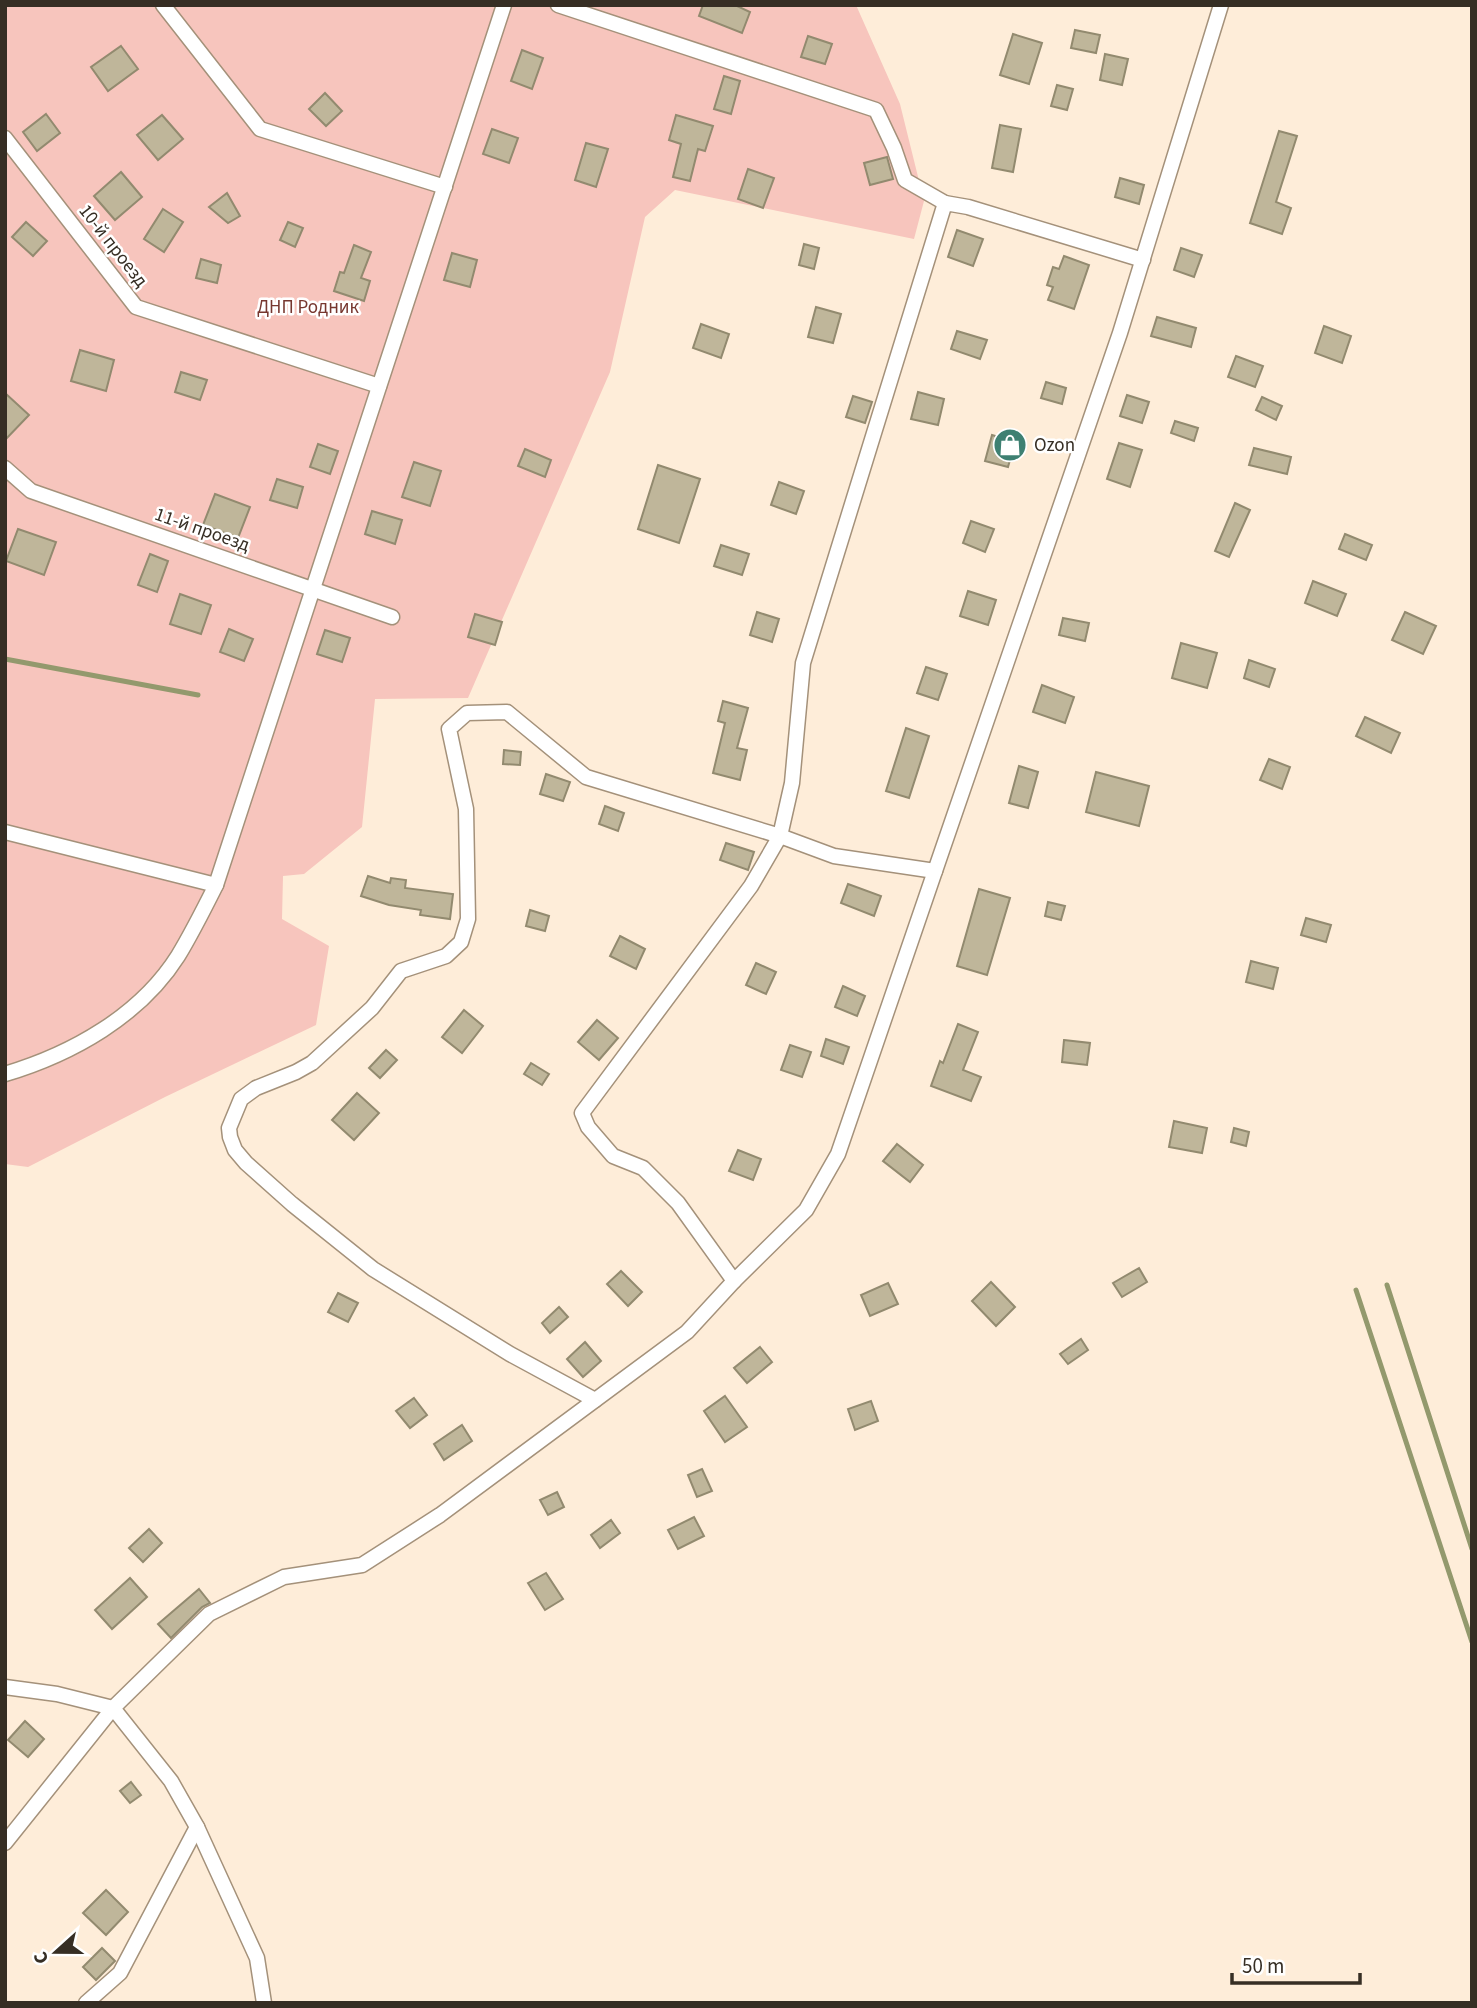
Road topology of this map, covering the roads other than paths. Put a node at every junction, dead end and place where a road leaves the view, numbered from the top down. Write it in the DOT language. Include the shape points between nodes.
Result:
graph roads {
  1 [pos="163,5"];
  2 [pos="504,5"];
  3 [pos="558,5"];
  4 [pos="1221,5"];
  5 [pos="5,138"];
  6 [pos="444,187"];
  7 [pos="945,204"];
  8 [pos="1143,260"];
  9 [pos="379,386"];
  10 [pos="5,468"];
  11 [pos="313,589"];
  12 [pos="393,617"];
  13 [pos="5,832"];
  14 [pos="780,836"];
  15 [pos="935,871"];
  16 [pos="216,886"];
  17 [pos="5,1074"];
  18 [pos="734,1281"];
  19 [pos="596,1400"];
  20 [pos="5,1687"];
  21 [pos="113,1709"];
  22 [pos="197,1827"];
  23 [pos="5,1843"];
  24 [pos="86,2003"];
  25 [pos="264,2003"];
  1 -- 6 [label="street" via="260,129"];
  2 -- 6 [label="street"];
  3 -- 7 [label="street" via="876,110 905,180"];
  4 -- 8 [label="street"];
  5 -- 9 [label="street, 10-й проезд" via="136,307"];
  6 -- 9 [label="street"];
  7 -- 8 [label="street"];
  7 -- 14 [label="street" via="803,663 792,783"];
  8 -- 15 [label="street"];
  9 -- 11 [label="street"];
  10 -- 11 [label="street, 11-й проезд" via="31,491"];
  11 -- 12 [label="street, 11-й проезд"];
  11 -- 16 [label="street"];
  13 -- 16 [label="street"];
  14 -- 15 [label="street" via="834,856"];
  14 -- 18 [label="street" via="751,887 582,1113 613,1156 643,1168 678,1203"];
  14 -- 19 [label="street" via="586,777 507,712 467,713 449,729 466,809 468,919 461,943 446,956 401,971 372,1008 312,1063 241,1099 229,1128 235,1150 246,1163 373,1269 510,1354"];
  15 -- 18 [label="street" via="838,1154 806,1210"];
  16 -- 17 [label="street" via="177,958 135,1007 94,1036 43,1062"];
  18 -- 19 [label="street" via="687,1332"];
  19 -- 21 [label="street" via="439,1515 362,1565 284,1577 209,1614"];
  20 -- 21 [label="street" via="57,1694"];
  21 -- 22 [label="street" via="171,1781"];
  21 -- 23 [label="street"];
  22 -- 24 [label="street" via="120,1973"];
  22 -- 25 [label="street" via="257,1958"];
}
